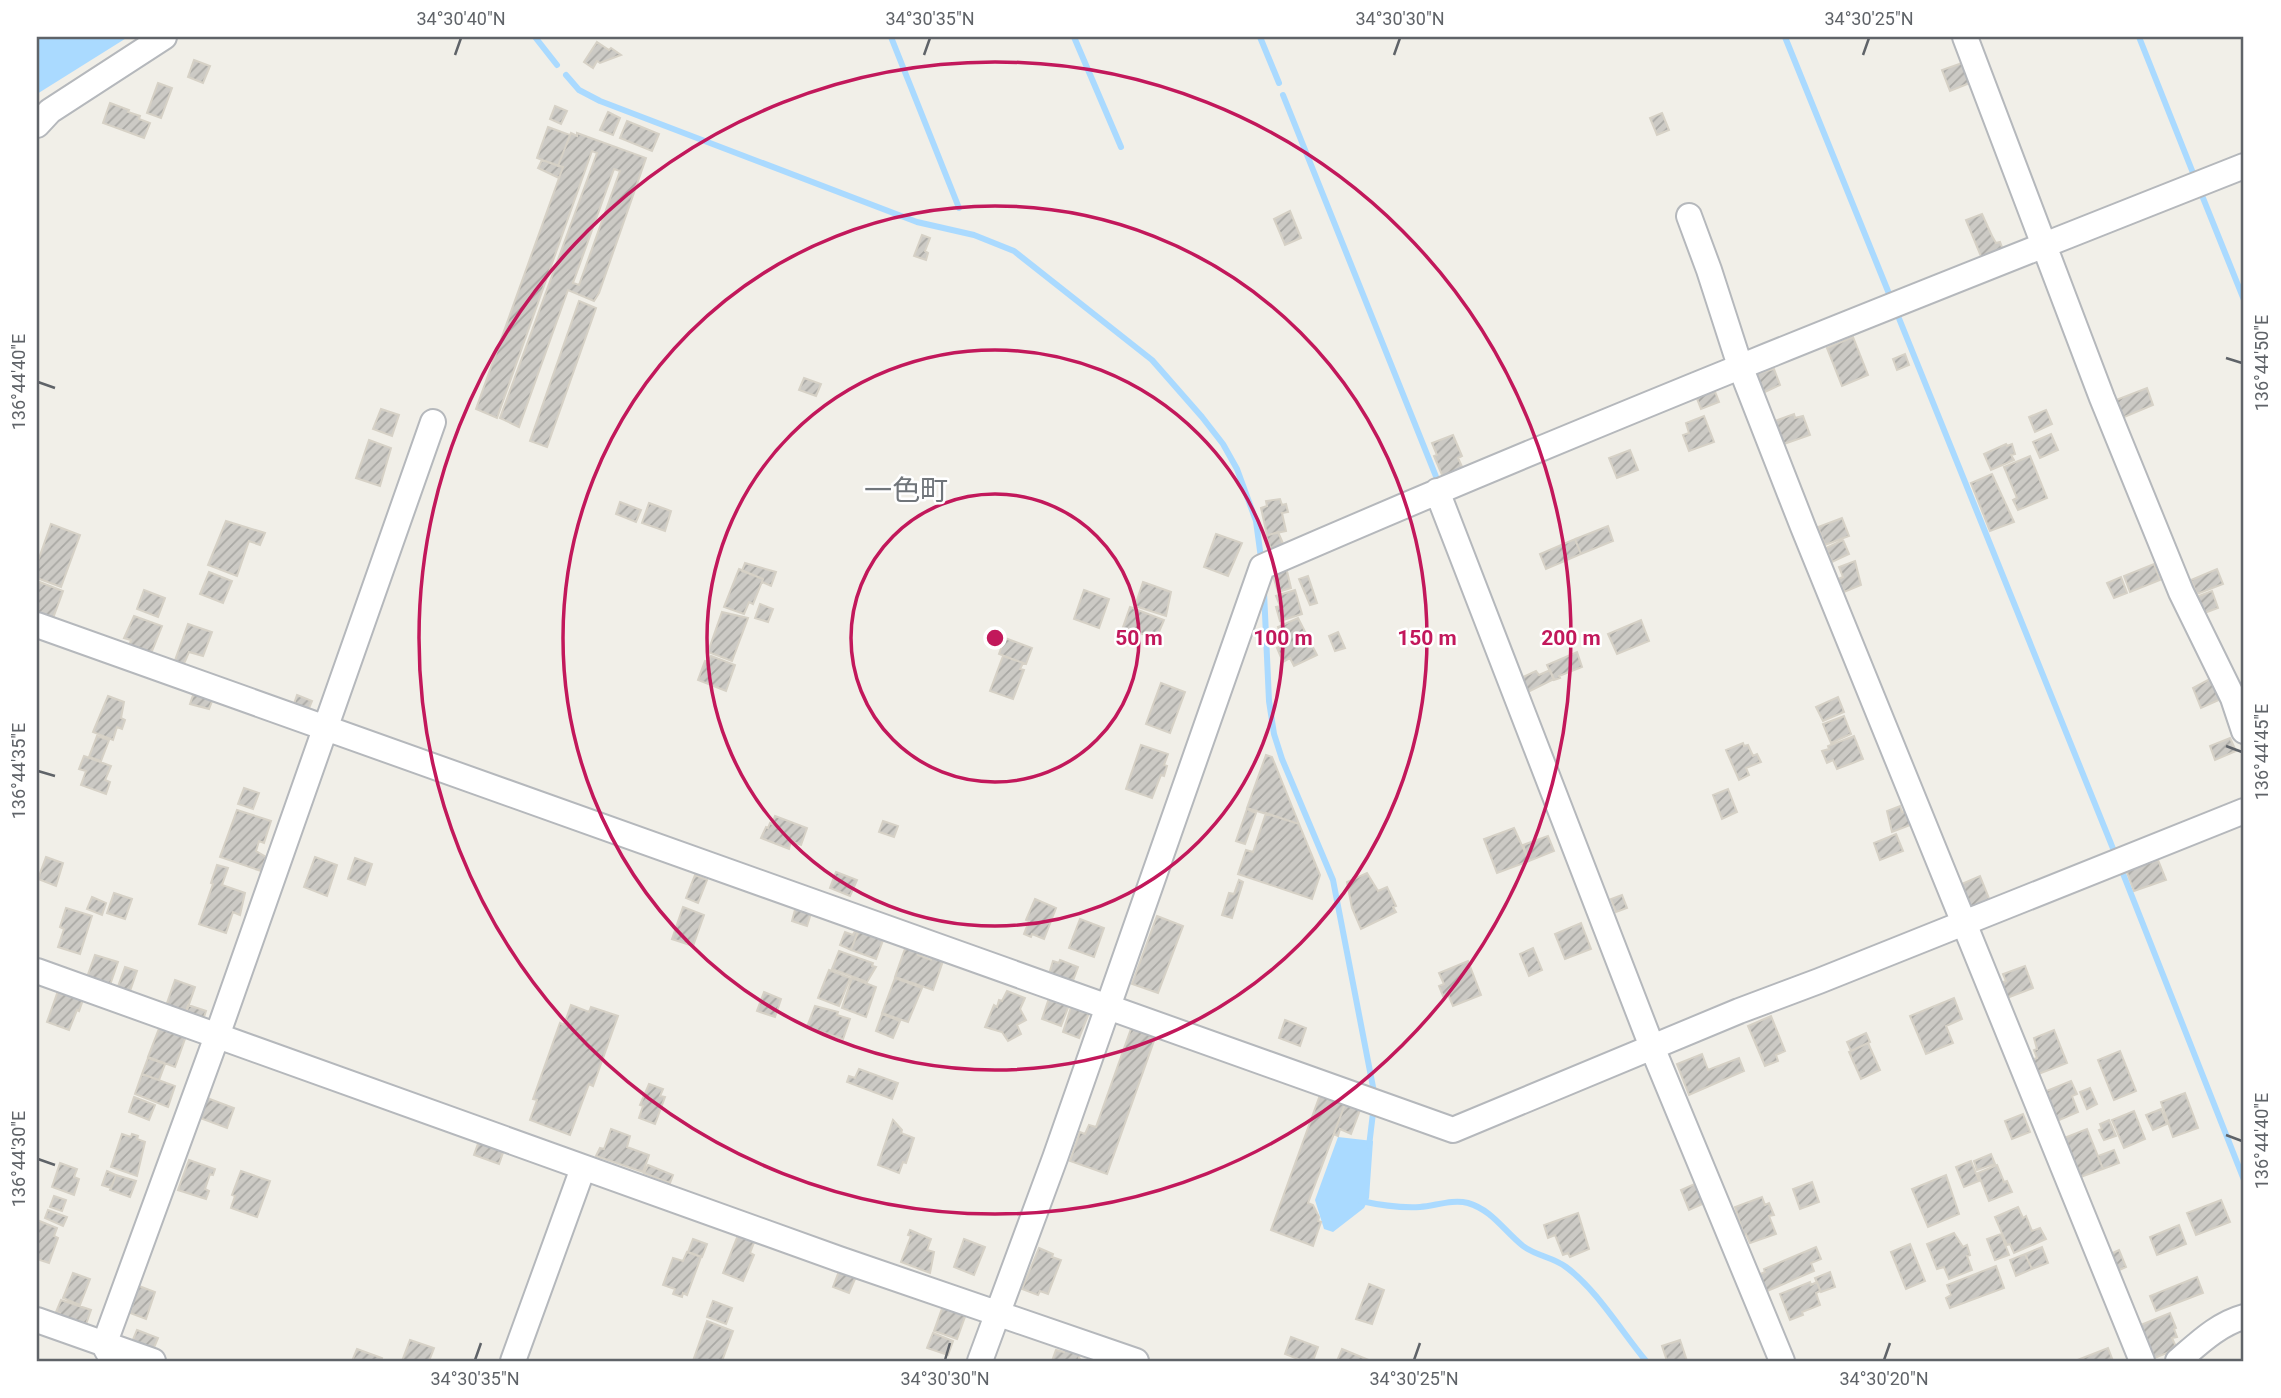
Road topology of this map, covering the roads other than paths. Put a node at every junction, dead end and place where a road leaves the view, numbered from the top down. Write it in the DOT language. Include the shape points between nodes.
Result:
graph roads {
  1 [pos="164,37"];
  2 [pos="1965,37"];
  3 [pos="37,125"];
  4 [pos="2244,166"];
  5 [pos="1689,216"];
  6 [pos="2045,245"];
  7 [pos="1740,366"];
  8 [pos="433,422"];
  9 [pos="1437,491"];
  10 [pos="37,625"];
  11 [pos="326,728"];
  12 [pos="2244,731"];
  13 [pos="2244,811"];
  14 [pos="1964,924"];
  15 [pos="37,971"];
  16 [pos="1109,1007"];
  17 [pos="217,1036"];
  18 [pos="1652,1047"];
  19 [pos="583,1168"];
  20 [pos="998,1312"];
  21 [pos="2244,1317"];
  22 [pos="37,1321"];
  23 [pos="109,1353"];
  24 [pos="153,1361"];
  25 [pos="513,1361"];
  26 [pos="980,1361"];
  27 [pos="1136,1361"];
  28 [pos="1782,1361"];
  29 [pos="2142,1361"];
  30 [pos="2178,1361"];
  1 -- 3 [label="street" via="61,104"];
  2 -- 6 [label="street"];
  4 -- 6 [label="street"];
  5 -- 7 [label="street"];
  6 -- 7 [label="street"];
  6 -- 12 [label="street" via="2176,579"];
  7 -- 9 [label="street"];
  7 -- 14 [label="street"];
  8 -- 11 [label="street"];
  9 -- 16 [label="street" via="1262,567"];
  9 -- 18 [label="street"];
  10 -- 11 [label="street"];
  11 -- 16 [label="street"];
  11 -- 17 [label="street"];
  13 -- 14 [label="street"];
  14 -- 18 [label="street"];
  14 -- 29 [label="street"];
  15 -- 17 [label="street"];
  16 -- 18 [label="street" via="1453,1130"];
  16 -- 20 [label="street"];
  17 -- 19 [label="street"];
  17 -- 23 [label="street"];
  18 -- 28 [label="street"];
  19 -- 20 [label="street"];
  19 -- 25 [label="street"];
  20 -- 26 [label="street"];
  20 -- 27 [label="street"];
  21 -- 30 [label="street" via="2209,1335"];
  22 -- 23 [label="street"];
  23 -- 24 [label="street"];
}
